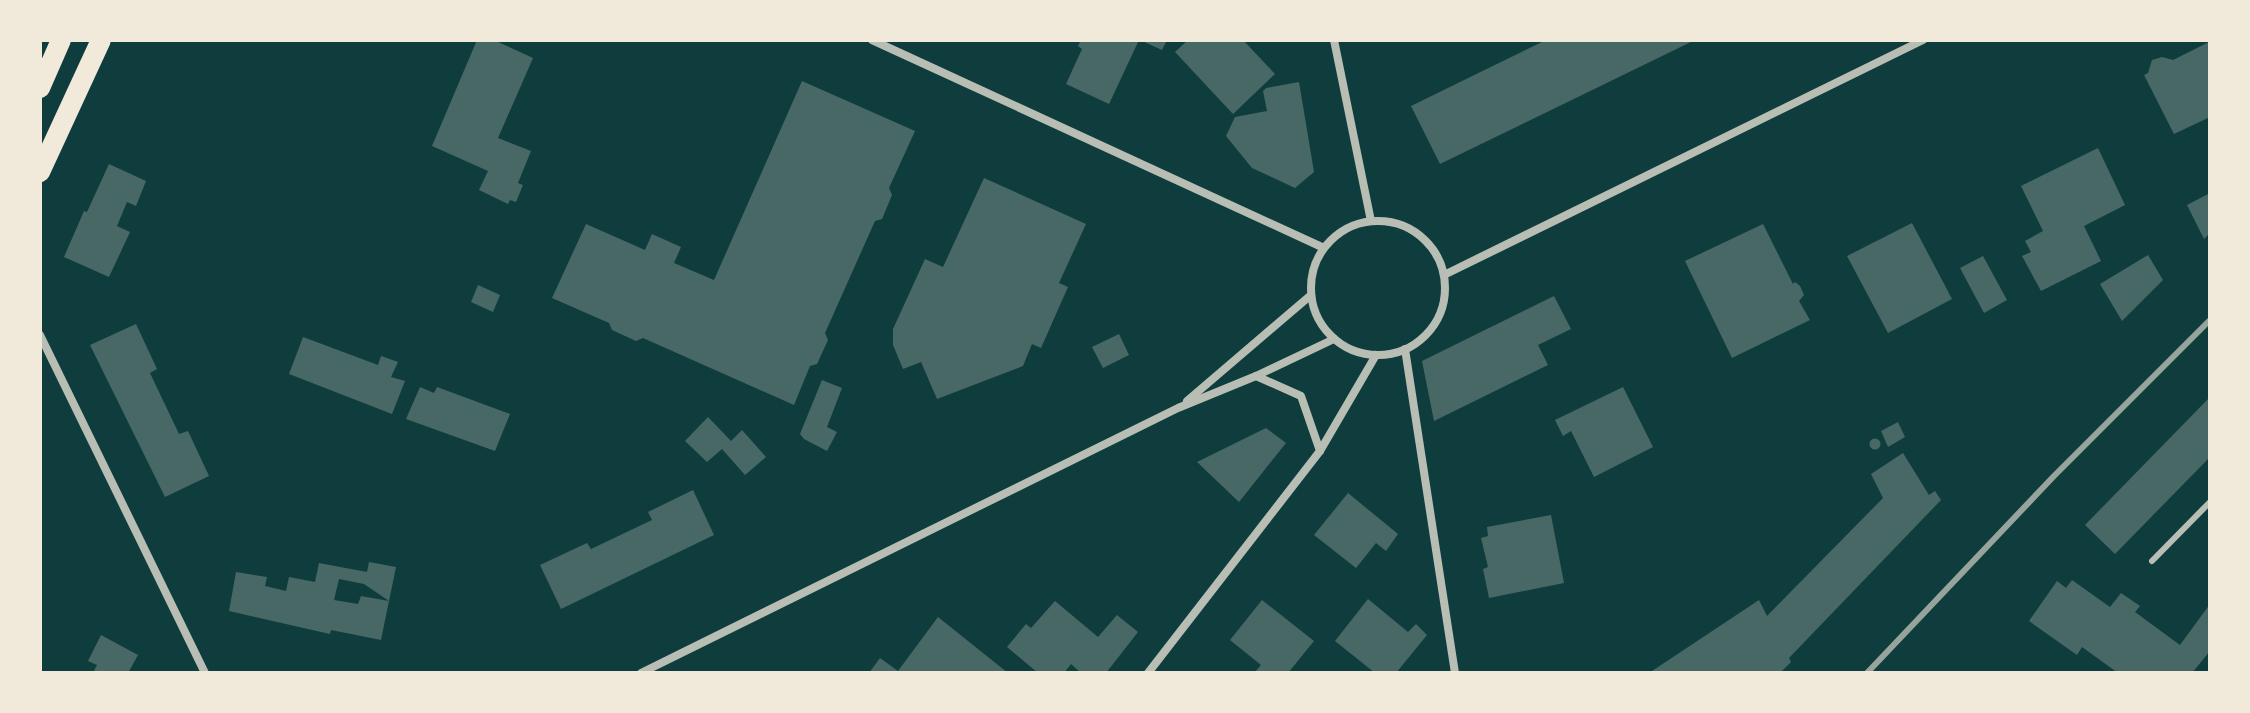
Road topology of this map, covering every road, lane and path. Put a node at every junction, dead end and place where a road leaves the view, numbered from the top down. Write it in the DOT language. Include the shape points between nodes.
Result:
graph roads {
  1 [pos="61,40"];
  2 [pos="101,40"];
  3 [pos="872,40"];
  4 [pos="1334,40"];
  5 [pos="1923,40"];
  6 [pos="40,88"];
  7 [pos="40,172"];
  8 [pos="1371,221"];
  9 [pos="1324,248"];
  10 [pos="1444,275"];
  11 [pos="1311,295"];
  12 [pos="40,335"];
  13 [pos="1334,339"];
  14 [pos="1405,349"];
  15 [pos="1376,355"];
  16 [pos="1256,376"];
  17 [pos="1178,408"];
  18 [pos="1320,451"];
  19 [pos="2210,502"];
  20 [pos="2152,561"];
  21 [pos="205,673"];
  22 [pos="641,673"];
  23 [pos="1148,673"];
  24 [pos="1455,673"];
  1 -- 6 [label="main road"];
  2 -- 7 [label="main road"];
  3 -- 9 [label="street"];
  4 -- 8 [label="street"];
  5 -- 10 [label="street"];
  8 -- 9 [label="street" via="1337,234"];
  8 -- 10 [label="street" via="1409,228 1426,240"];
  9 -- 11 [label="street"];
  10 -- 14 [label="street" via="1438,319"];
  11 -- 13 [label="street" via="1322,326"];
  11 -- 17 [label="street"];
  12 -- 21 [label="street"];
  13 -- 15 [label="street"];
  13 -- 16 [label="street"];
  14 -- 15 [label="street"];
  14 -- 24 [label="street"];
  15 -- 18 [label="street"];
  16 -- 17 [label="street"];
  16 -- 18 [label="street" via="1301,396"];
  17 -- 22 [label="street"];
  18 -- 23 [label="street"];
  19 -- 20 [label="lane"];
}
